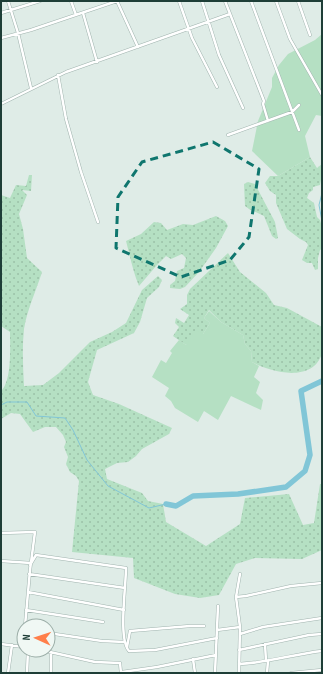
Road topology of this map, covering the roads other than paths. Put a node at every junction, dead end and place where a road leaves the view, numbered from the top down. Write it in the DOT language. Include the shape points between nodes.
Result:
graph roads {
  1 [pos="8,1"];
  2 [pos="40,1"];
  3 [pos="71,1"];
  4 [pos="117,1"];
  5 [pos="179,1"];
  6 [pos="202,1"];
  7 [pos="225,1"];
  8 [pos="251,1"];
  9 [pos="276,1"];
  10 [pos="298,1"];
  11 [pos="10,10"];
  12 [pos="1,13"];
  13 [pos="83,13"];
  14 [pos="230,14"];
  15 [pos="76,15"];
  16 [pos="209,21"];
  17 [pos="189,28"];
  18 [pos="18,33"];
  19 [pos="310,35"];
  20 [pos="1,38"];
  21 [pos="138,46"];
  22 [pos="96,62"];
  23 [pos="58,75"];
  24 [pos="217,86"];
  25 [pos="32,88"];
  26 [pos="322,95"];
  27 [pos="1,104"];
  28 [pos="299,105"];
  29 [pos="243,108"];
  30 [pos="292,112"];
  31 [pos="268,121"];
  32 [pos="299,130"];
  33 [pos="228,135"];
  34 [pos="98,222"];
  35 [pos="1,533"];
  36 [pos="1,561"];
  37 [pos="30,564"];
  38 [pos="29,574"];
  39 [pos="240,574"];
  40 [pos="322,583"];
  41 [pos="125,588"];
  42 [pos="28,592"];
  43 [pos="236,597"];
  44 [pos="218,606"];
  45 [pos="26,610"];
  46 [pos="124,610"];
  47 [pos="26,618"];
  48 [pos="322,618"];
  49 [pos="103,622"];
  50 [pos="204,626"];
  51 [pos="240,626"];
  52 [pos="218,630"];
  53 [pos="56,634"];
  54 [pos="240,634"];
  55 [pos="322,634"];
  56 [pos="217,638"];
  57 [pos="125,642"];
  58 [pos="1,644"];
  59 [pos="265,644"];
  60 [pos="12,645"];
  61 [pos="16,646"];
  62 [pos="127,647"];
  63 [pos="239,650"];
  64 [pos="322,651"];
  65 [pos="56,653"];
  66 [pos="216,655"];
  67 [pos="28,658"];
  68 [pos="51,658"];
  69 [pos="193,659"];
  70 [pos="267,661"];
  71 [pos="239,664"];
  72 [pos="322,670"];
  73 [pos="121,672"];
  74 [pos="315,672"];
  75 [pos="8,673"];
  76 [pos="27,673"];
  77 [pos="50,673"];
  78 [pos="195,673"];
  79 [pos="215,673"];
  80 [pos="238,673"];
  81 [pos="267,673"];
  82 [pos="291,673"];
  1 -- 11 [label="street"];
  2 -- 11 [label="street"];
  3 -- 15 [label="street"];
  4 -- 13 [label="street"];
  4 -- 21 [label="street"];
  5 -- 17 [label="street"];
  6 -- 16 [label="street"];
  7 -- 14 [label="street"];
  8 -- 30 [label="street"];
  9 -- 26 [label="street" via="290,39"];
  10 -- 19 [label="street"];
  11 -- 12 [label="street"];
  11 -- 18 [label="street"];
  13 -- 15 [label="street"];
  13 -- 22 [label="street"];
  14 -- 16 [label="street"];
  14 -- 31 [label="street" via="264,101"];
  15 -- 18 [label="street"];
  16 -- 17 [label="street"];
  16 -- 29 [label="street" via="219,55"];
  17 -- 21 [label="street"];
  17 -- 24 [label="street"];
  18 -- 20 [label="street"];
  18 -- 25 [label="street"];
  21 -- 22 [label="street"];
  22 -- 23 [label="street"];
  23 -- 25 [label="street"];
  23 -- 34 [label="street" via="66,119"];
  25 -- 27 [label="street"];
  28 -- 30 [label="street"];
  30 -- 31 [label="street"];
  30 -- 32 [label="street"];
  31 -- 33 [label="street"];
  35 -- 37 [label="street" via="34,532"];
  36 -- 37 [label="street"];
  37 -- 38 [label="street"];
  37 -- 41 [label="street" via="36,555 125,568"];
  38 -- 41 [label="street"];
  38 -- 42 [label="street"];
  39 -- 43 [label="street"];
  40 -- 43 [label="street" via="291,586"];
  41 -- 46 [label="street"];
  42 -- 45 [label="street"];
  42 -- 46 [label="street"];
  43 -- 51 [label="street"];
  44 -- 52 [label="street"];
  45 -- 47 [label="street"];
  45 -- 49 [label="street"];
  46 -- 57 [label="street"];
  48 -- 54 [label="street" via="263,627"];
  50 -- 62 [label="street" via="130,631"];
  51 -- 52 [label="street"];
  51 -- 54 [label="street"];
  52 -- 56 [label="street"];
  53 -- 57 [label="street"];
  54 -- 63 [label="street"];
  55 -- 59 [label="street"];
  56 -- 62 [label="street" via="141,652 130,652"];
  56 -- 66 [label="street"];
  57 -- 62 [label="street"];
  58 -- 60 [label="street"];
  59 -- 63 [label="street"];
  59 -- 70 [label="street"];
  60 -- 61 [label="street"];
  60 -- 75 [label="street"];
  63 -- 71 [label="street"];
  64 -- 70 [label="street"];
  65 -- 73 [label="street" via="96,662 120,663"];
  66 -- 69 [label="street"];
  66 -- 79 [label="street"];
  67 -- 76 [label="street"];
  68 -- 77 [label="street"];
  69 -- 73 [label="street"];
  69 -- 78 [label="street"];
  70 -- 71 [label="street"];
  70 -- 81 [label="street"];
  71 -- 80 [label="street"];
  72 -- 74 [label="street"];
  74 -- 82 [label="street"];
}
